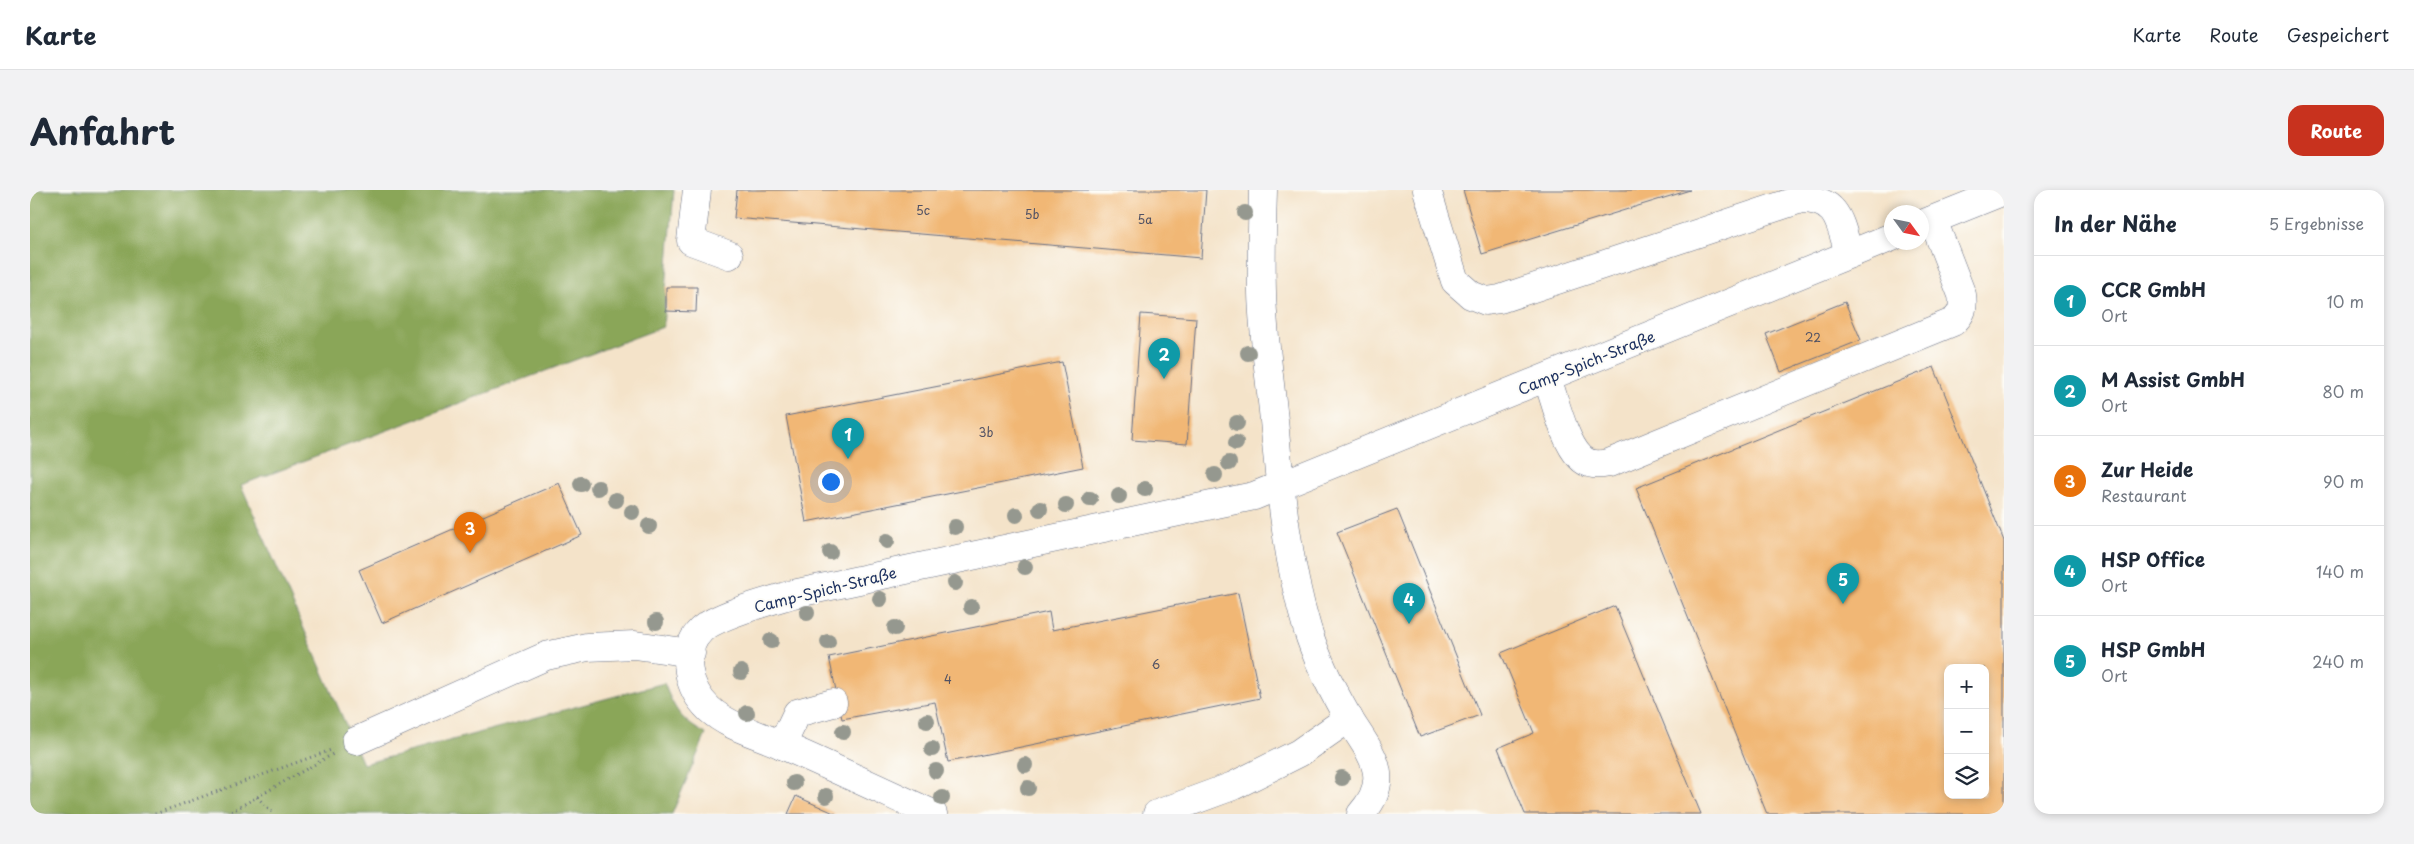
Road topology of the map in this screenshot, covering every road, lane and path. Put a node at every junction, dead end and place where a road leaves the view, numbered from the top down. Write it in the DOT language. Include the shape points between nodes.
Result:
graph roads {
  1 [pos="697,190"];
  2 [pos="1263,190"];
  3 [pos="1427,190"];
  4 [pos="2004,191"];
  5 [pos="1815,195"];
  6 [pos="1929,221"];
  7 [pos="1929,226"];
  8 [pos="1884,240"];
  9 [pos="1849,254"];
  10 [pos="729,255"];
  11 [pos="1547,378"];
  12 [pos="1280,486"];
  13 [pos="691,653"];
  14 [pos="833,703"];
  15 [pos="1349,718"];
  16 [pos="356,741"];
  17 [pos="782,745"];
  18 [pos="257,797"];
  19 [pos="155,814"];
  20 [pos="227,814"];
  21 [pos="274,814"];
  22 [pos="933,814"];
  23 [pos="1157,814"];
  24 [pos="1361,814"];
  1 -- 10 [label="street" via="691,241"];
  2 -- 12 [label="street" via="1262,294"];
  3 -- 5 [label="street" via="1455,281 1470,294 1486,300 1500,299"];
  4 -- 6 [label="street"];
  5 -- 9 [label="street" via="1836,214"];
  7 -- 11 [label="street" via="1962,295 1962,314 1953,322 1609,463 1596,466 1581,458 1570,440"];
  8 -- 9 [label="street, Camp-Spich-Straße"];
  9 -- 11 [label="street, Camp-Spich-Straße"];
  11 -- 12 [label="street, Camp-Spich-Straße"];
  12 -- 13 [label="street, Camp-Spich-Straße" via="1226,503 792,594 750,606 701,630"];
  12 -- 15 [label="street" via="1288,551 1308,629"];
  13 -- 16 [label="street" via="635,645 587,647 546,656"];
  13 -- 17 [label="street, Camp-Spich-Straße" via="688,666 690,683 710,710 729,724"];
  14 -- 17 [label="street" via="797,712"];
  15 -- 23 [label="street" via="1282,762 1233,786"];
  15 -- 24 [label="street" via="1369,747 1377,767 1377,786 1372,801"];
  16 -- 18 [label="path"];
  16 -- 19 [label="path"];
  17 -- 22 [label="street, Camp-Spich-Straße"];
  18 -- 20 [label="path"];
  18 -- 21 [label="path"];
}
